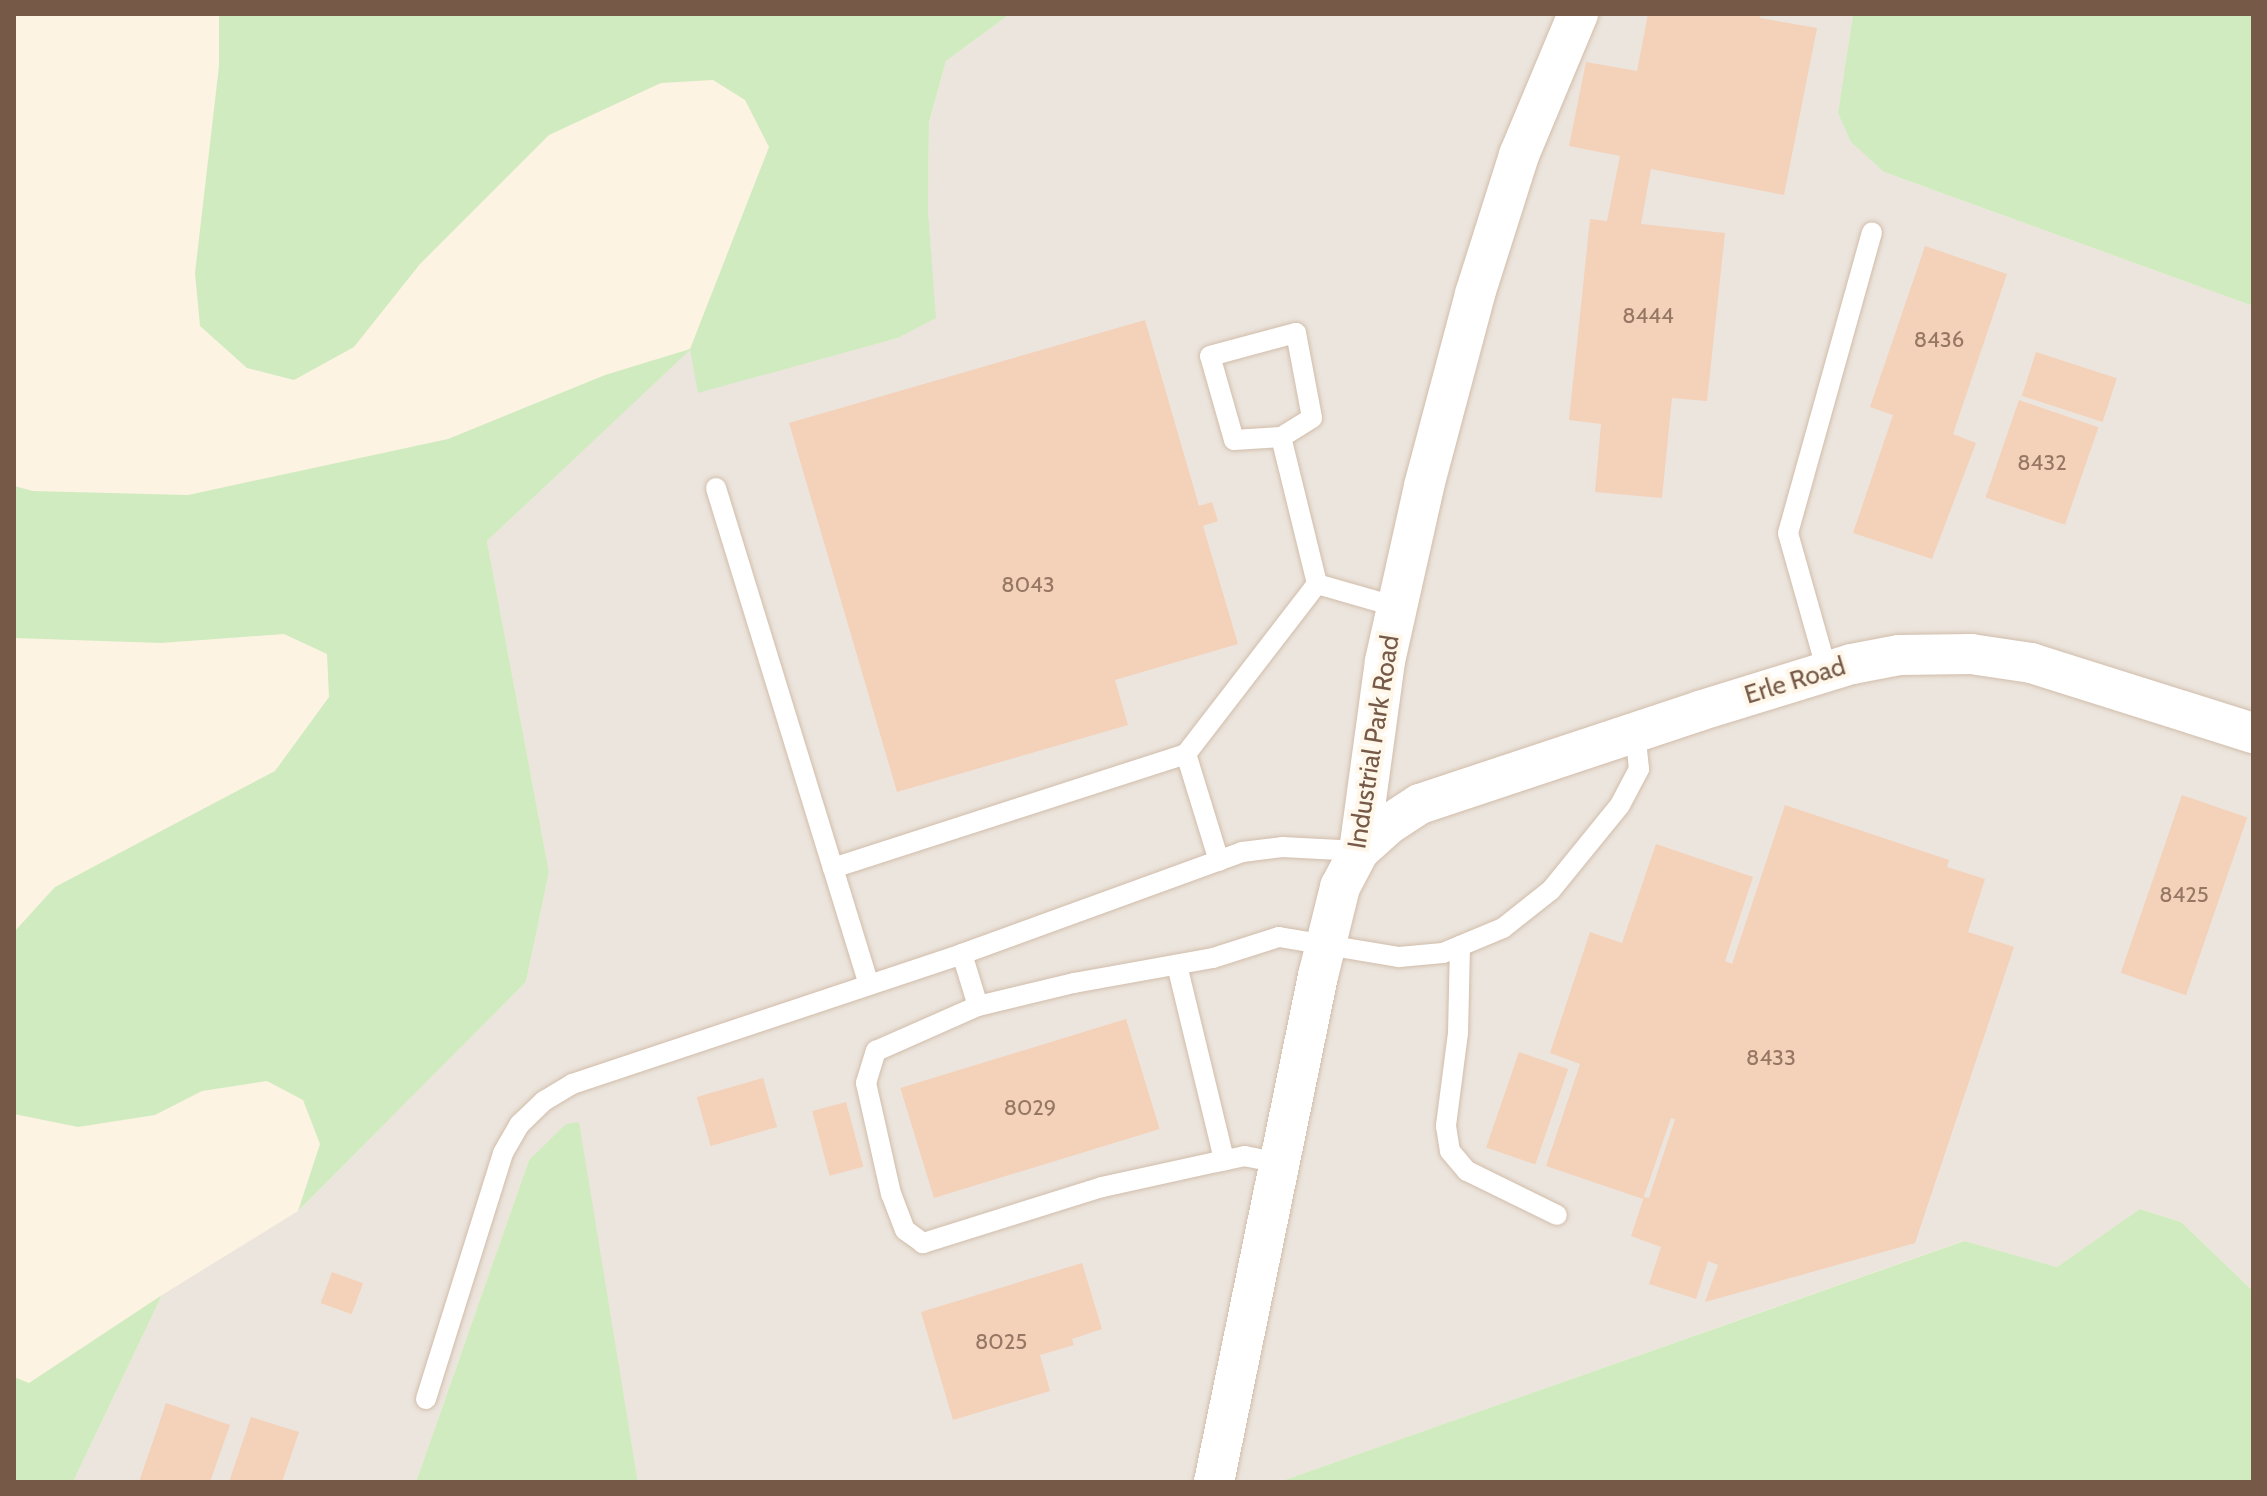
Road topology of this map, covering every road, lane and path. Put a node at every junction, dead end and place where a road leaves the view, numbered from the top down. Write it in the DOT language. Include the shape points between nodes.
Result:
graph roads {
  1 [pos="1578,14"];
  2 [pos="1872,233"];
  3 [pos="1281,437"];
  4 [pos="716,488"];
  5 [pos="1317,584"];
  6 [pos="1397,607"];
  7 [pos="1827,671"];
  8 [pos="1635,732"];
  9 [pos="2253,733"];
  10 [pos="1186,754"];
  11 [pos="1359,851"];
  12 [pos="1219,861"];
  13 [pos="833,868"];
  14 [pos="1326,945"];
  15 [pos="1460,946"];
  16 [pos="962,954"];
  17 [pos="1177,965"];
  18 [pos="869,985"];
  19 [pos="978,1006"];
  20 [pos="1224,1160"];
  21 [pos="1280,1163"];
  22 [pos="1557,1215"];
  23 [pos="426,1399"];
  24 [pos="1214,1482"];
  1 -- 6 [label="street, Industrial Park Road" via="1519,155 1479,280"];
  2 -- 7 [label="lane" via="1788,533"];
  3 -- 3 [label="lane" via="1312,418 1296,333 1210,356 1234,440"];
  3 -- 5 [label="lane"];
  4 -- 13 [label="lane"];
  5 -- 6 [label="lane"];
  5 -- 10 [label="lane"];
  6 -- 11 [label="street, Industrial Park Road"];
  7 -- 8 [label="street, Erle Road"];
  7 -- 9 [label="street, Erle Road" via="1899,655 1971,654 2031,663"];
  8 -- 11 [label="street, Erle Road" via="1420,804"];
  8 -- 15 [label="lane" via="1639,769 1620,805 1551,890 1503,928"];
  10 -- 12 [label="lane"];
  10 -- 13 [label="lane"];
  11 -- 12 [label="lane" via="1282,847"];
  11 -- 14 [label="street, Industrial Park Road" via="1340,887"];
  12 -- 16 [label="lane"];
  13 -- 18 [label="lane"];
  14 -- 15 [label="lane" via="1399,957"];
  14 -- 17 [label="lane" via="1279,937"];
  14 -- 21 [label="street, Industrial Park Road"];
  15 -- 22 [label="lane" via="1458,1033 1446,1126 1450,1151 1467,1171"];
  16 -- 18 [label="lane"];
  16 -- 19 [label="lane"];
  17 -- 19 [label="lane"];
  17 -- 20 [label="lane"];
  18 -- 23 [label="lane" via="572,1084 544,1101 520,1124 503,1153"];
  19 -- 20 [label="lane" via="876,1051 866,1083 891,1194 905,1230 923,1243 1102,1187"];
  20 -- 21 [label="lane" via="1245,1156"];
  21 -- 24 [label="street, Industrial Park Road"];
}
